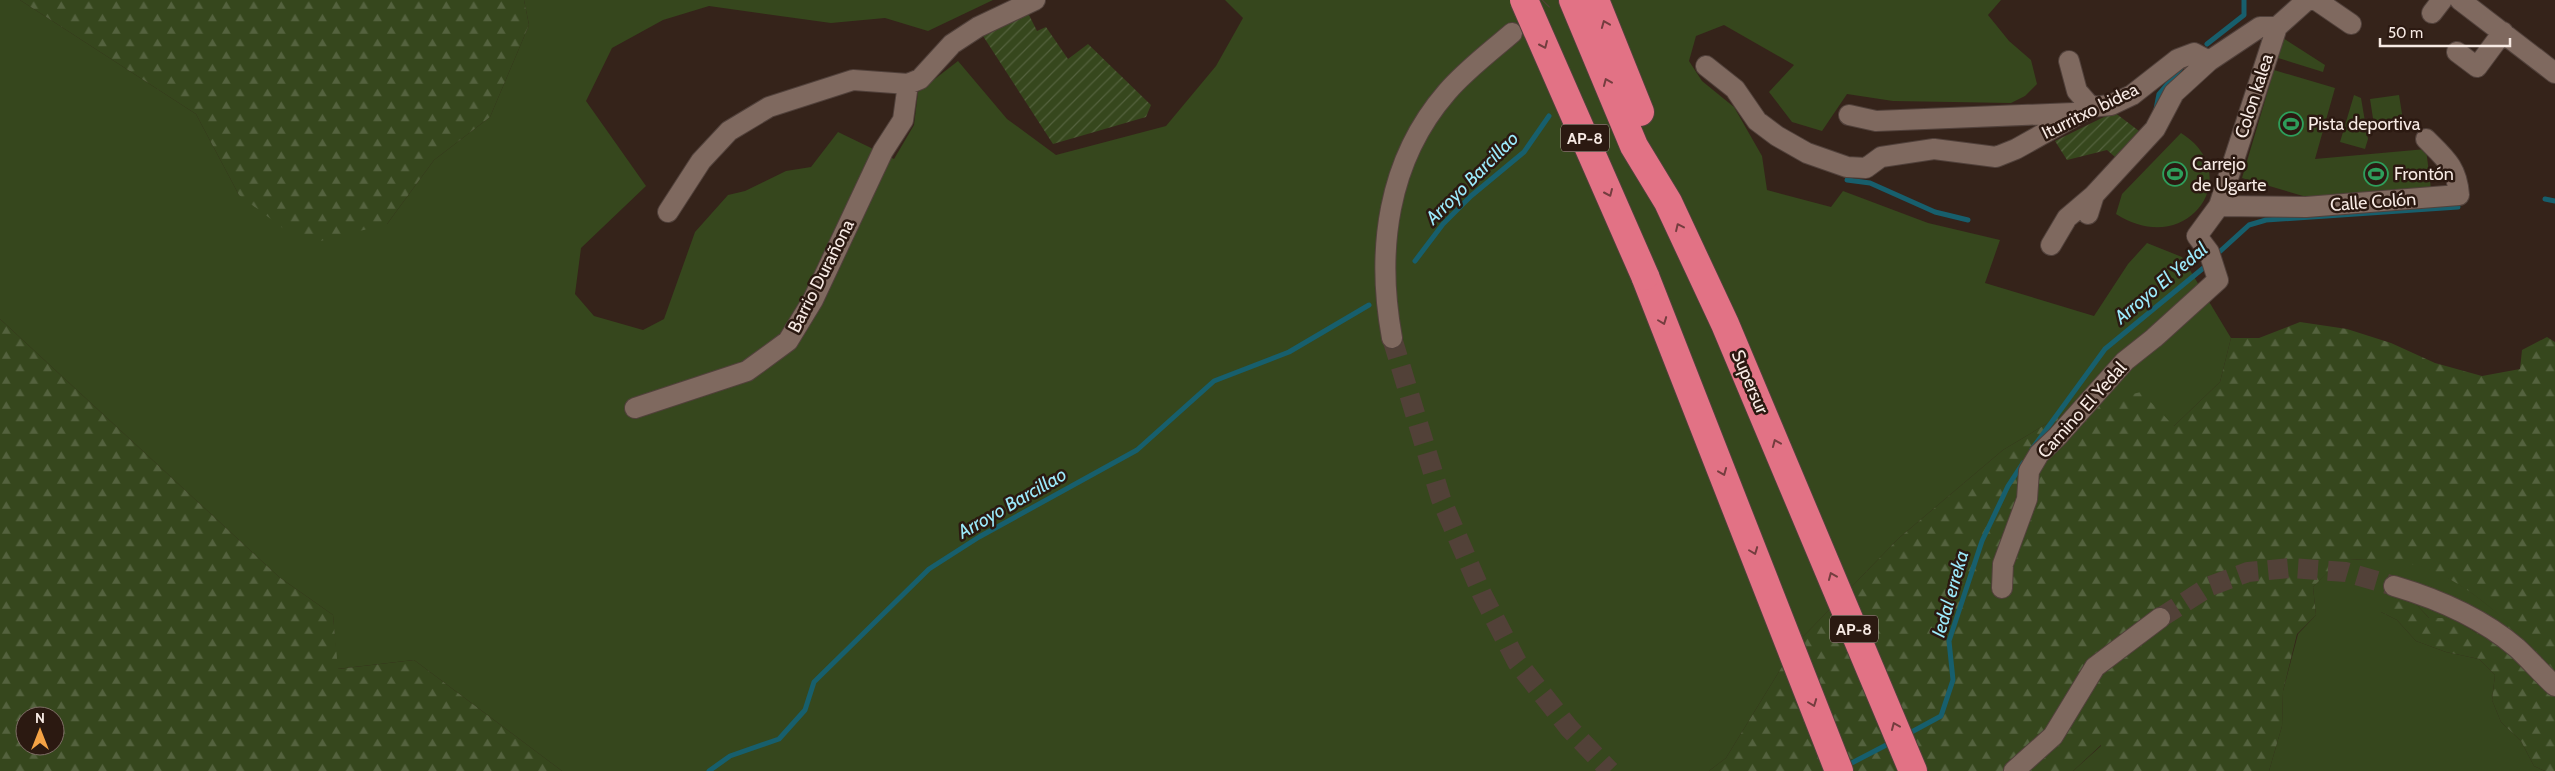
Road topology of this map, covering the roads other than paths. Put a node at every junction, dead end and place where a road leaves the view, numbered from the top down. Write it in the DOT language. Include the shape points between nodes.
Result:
graph roads {
  1 [pos="1035,0"];
  2 [pos="1524,0"];
  3 [pos="1573,0"];
  4 [pos="1595,0"];
  5 [pos="2307,0"];
  6 [pos="2316,0"];
  7 [pos="2460,0"];
  8 [pos="2351,24"];
  9 [pos="2277,27"];
  10 [pos="2503,32"];
  11 [pos="1512,34"];
  12 [pos="2457,52"];
  13 [pos="2069,60"];
  14 [pos="2209,60"];
  15 [pos="1706,66"];
  16 [pos="2555,73"];
  17 [pos="908,84"];
  18 [pos="2085,110"];
  19 [pos="1849,115"];
  20 [pos="2426,139"];
  21 [pos="2094,195"];
  22 [pos="1668,202"];
  23 [pos="2220,206"];
  24 [pos="668,212"];
  25 [pos="2088,214"];
  26 [pos="2051,245"];
  27 [pos="2212,260"];
  28 [pos="1392,338"];
  29 [pos="635,408"];
  30 [pos="2394,586"];
  31 [pos="2002,588"];
  32 [pos="2160,618"];
  33 [pos="2555,686"];
  34 [pos="1839,771"];
  35 [pos="1913,771"];
  36 [pos="2014,771"];
  1 -- 17 [label="street" via="978,26 952,44 920,79"];
  2 -- 34 [label="highway, AP-8, one-way, bridge" via="1645,276"];
  22 -- 3 [label="highway, Supersur / AP-8, one-way" via="1634,146"];
  22 -- 4 [label="highway, AP-8, one-way" via="1652,142"];
  5 -- 9 [label="street"];
  6 -- 8 [label="street"];
  7 -- 10 [label="street"];
  9 -- 14 [label="street" via="2260,27"];
  9 -- 23 [label="street, Colon kalea"];
  10 -- 12 [label="street" via="2477,67"];
  10 -- 16 [label="street"];
  11 -- 28 [label="street" via="1446,92 1421,130 1399,174 1389,213 1384,258 1386,306"];
  13 -- 18 [label="street"];
  14 -- 18 [label="street, Iturritxo bidea" via="2194,53 2178,59 2132,95 2111,106"];
  14 -- 21 [label="street" via="2174,93 2155,129"];
  15 -- 18 [label="street, Iturritxo bidea" via="1735,89 1758,121 1777,136 1807,153 1847,167 1866,168 1881,157 1934,149 1996,157"];
  17 -- 24 [label="street" via="853,80 769,107 729,131 701,161"];
  17 -- 29 [label="street, Barrio Durañona" via="902,120 883,151 813,300 788,341 748,371"];
  18 -- 19 [label="street" via="1876,121"];
  20 -- 23 [label="street, Calle Colón" via="2458,177 2459,195 2306,207"];
  21 -- 25 [label="street"];
  21 -- 26 [label="street" via="2067,218"];
  35 -- 22 [label="highway, Supersur / AP-8, one-way" via="1725,324"];
  23 -- 27 [label="street, Colon kalea" via="2196,236"];
  27 -- 31 [label="street, Camino El Yedal" via="2218,280 2125,361 2039,454 2030,471 2027,499 2003,564"];
  30 -- 33 [label="street" via="2419,593 2481,622 2517,648"];
  32 -- 36 [label="street" via="2095,667 2053,736"];
}
